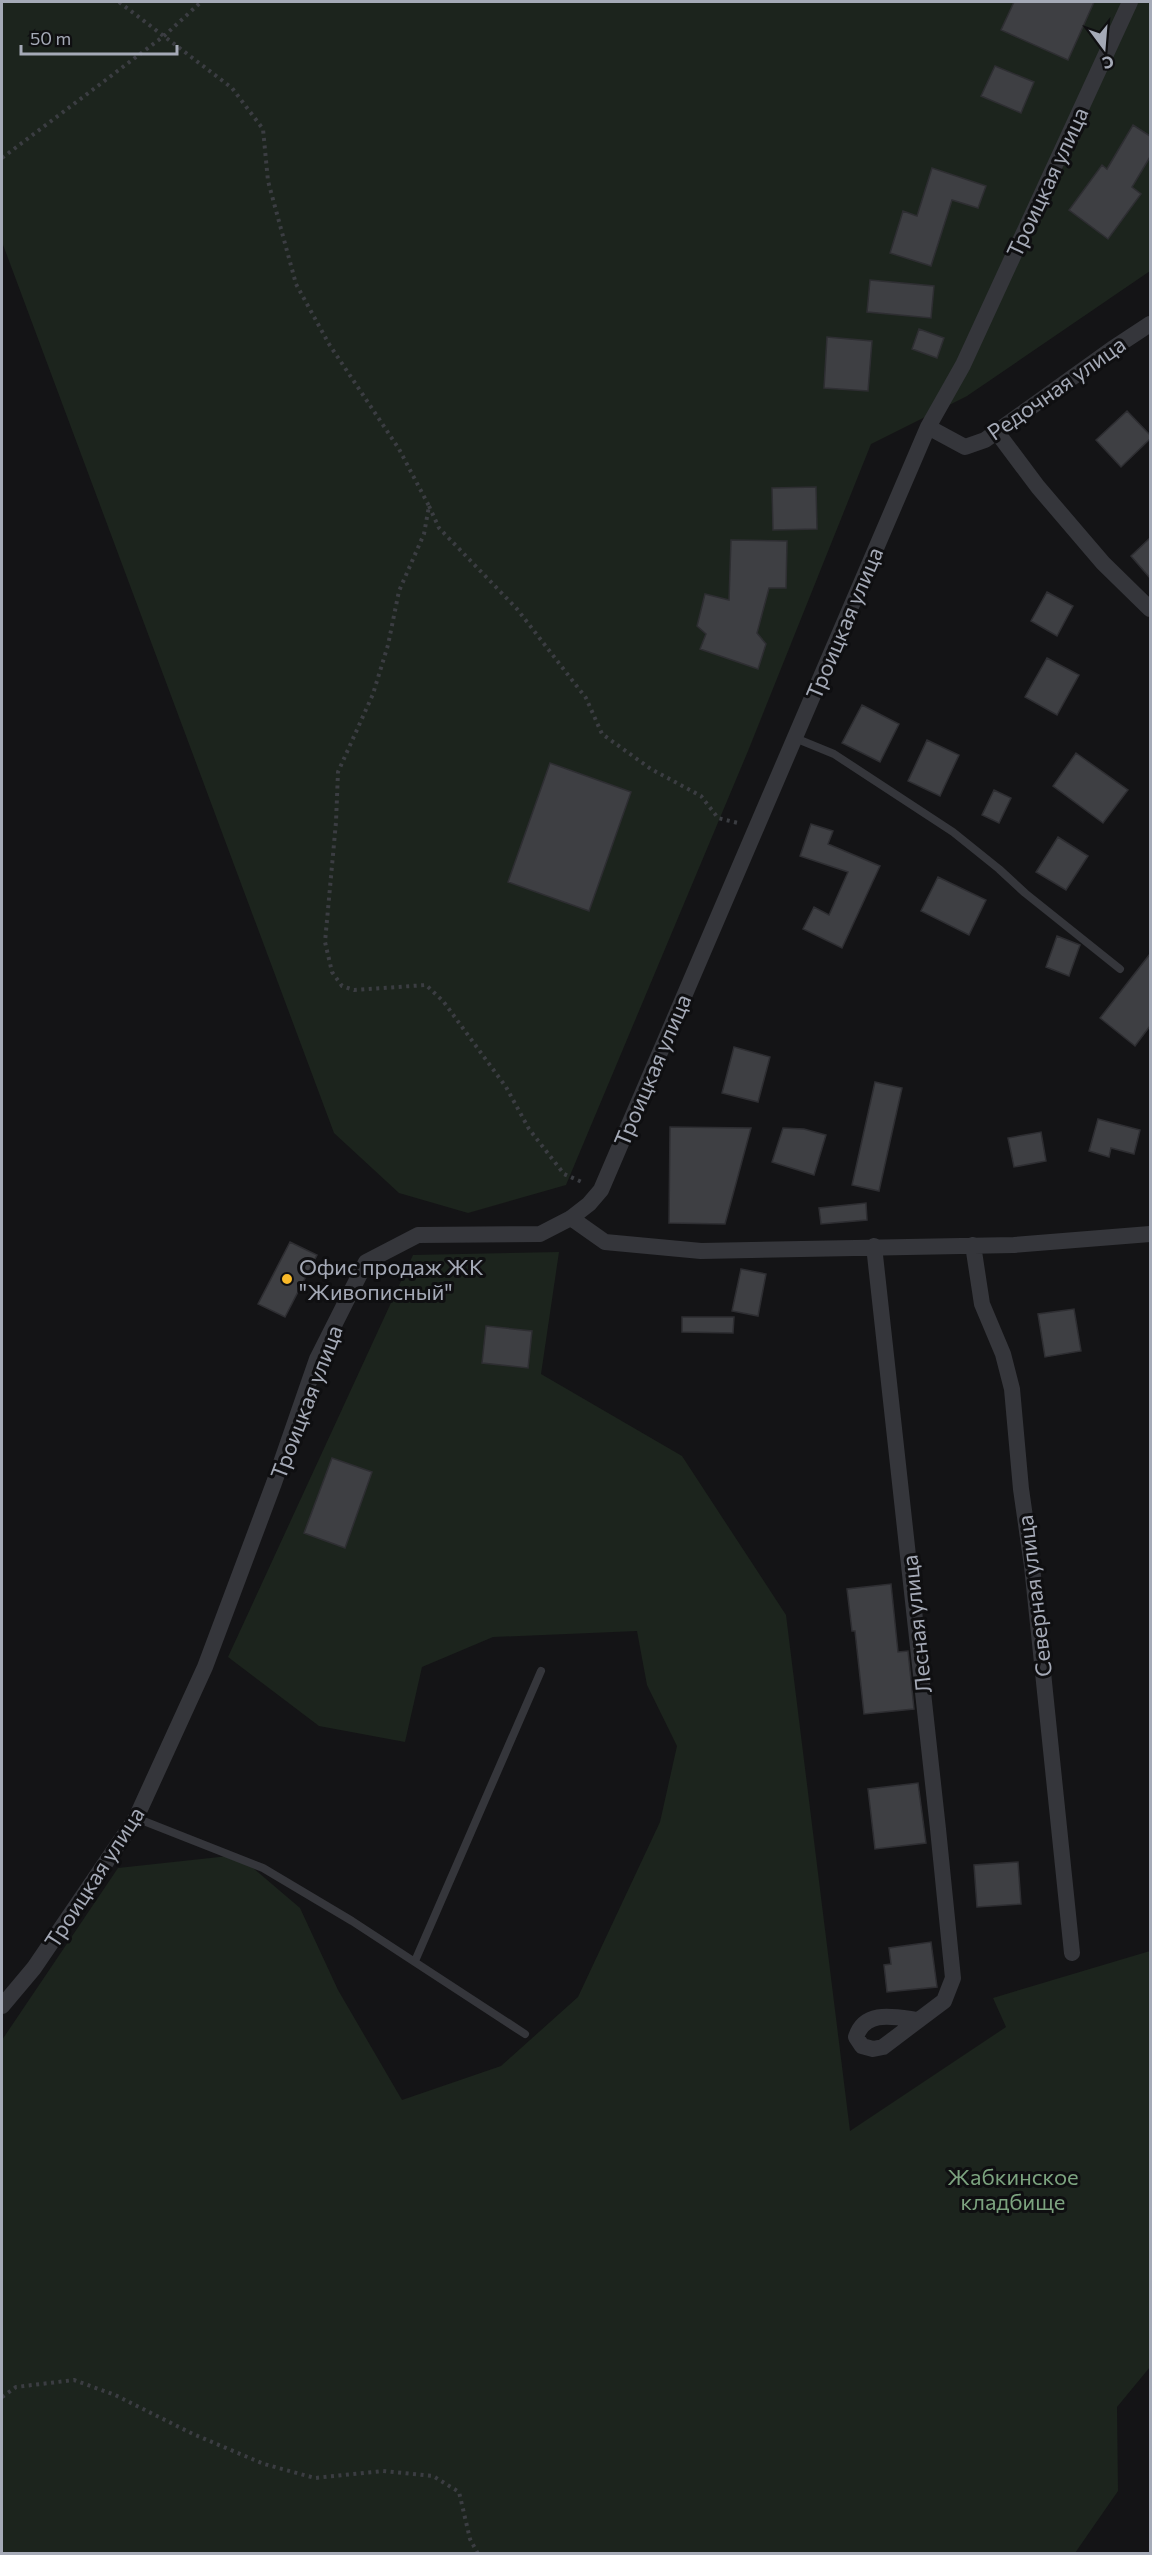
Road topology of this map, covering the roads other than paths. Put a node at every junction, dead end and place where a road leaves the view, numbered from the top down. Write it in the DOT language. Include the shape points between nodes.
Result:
graph roads {
  1 [pos="1130,2"];
  2 [pos="1150,324"];
  3 [pos="928,427"];
  4 [pos="996,431"];
  5 [pos="1150,609"];
  6 [pos="795,738"];
  7 [pos="1120,969"];
  8 [pos="571,1218"];
  9 [pos="1150,1234"];
  10 [pos="973,1245"];
  11 [pos="873,1246"];
  12 [pos="541,1671"];
  13 [pos="136,1818"];
  14 [pos="1072,1953"];
  15 [pos="415,1961"];
  16 [pos="2,2006"];
  17 [pos="918,2020"];
  18 [pos="525,2034"];
  1 -- 3 [label="street, Троицкая улица" via="963,365"];
  2 -- 4 [label="street, Редочная улица"];
  3 -- 4 [label="street, Редочная улица" via="965,447"];
  3 -- 6 [label="street, Троицкая улица"];
  4 -- 5 [label="street" via="1102,563"];
  6 -- 7 [label="lane" via="834,754 953,832"];
  6 -- 8 [label="street, Троицкая улица" via="601,1190"];
  8 -- 11 [label="street" via="604,1242 701,1251"];
  8 -- 13 [label="street, Троицкая улица" via="540,1234 418,1235 366,1262 317,1359 204,1666"];
  9 -- 10 [label="street"];
  10 -- 11 [label="street"];
  10 -- 14 [label="street, Северная улица" via="982,1304 1003,1354 1012,1389"];
  11 -- 17 [label="street, Лесная улица" via="953,1978 944,2001"];
  12 -- 15 [label="lane"];
  13 -- 15 [label="lane" via="263,1868"];
  13 -- 16 [label="street, Троицкая улица" via="34,1968"];
  15 -- 18 [label="lane"];
}
